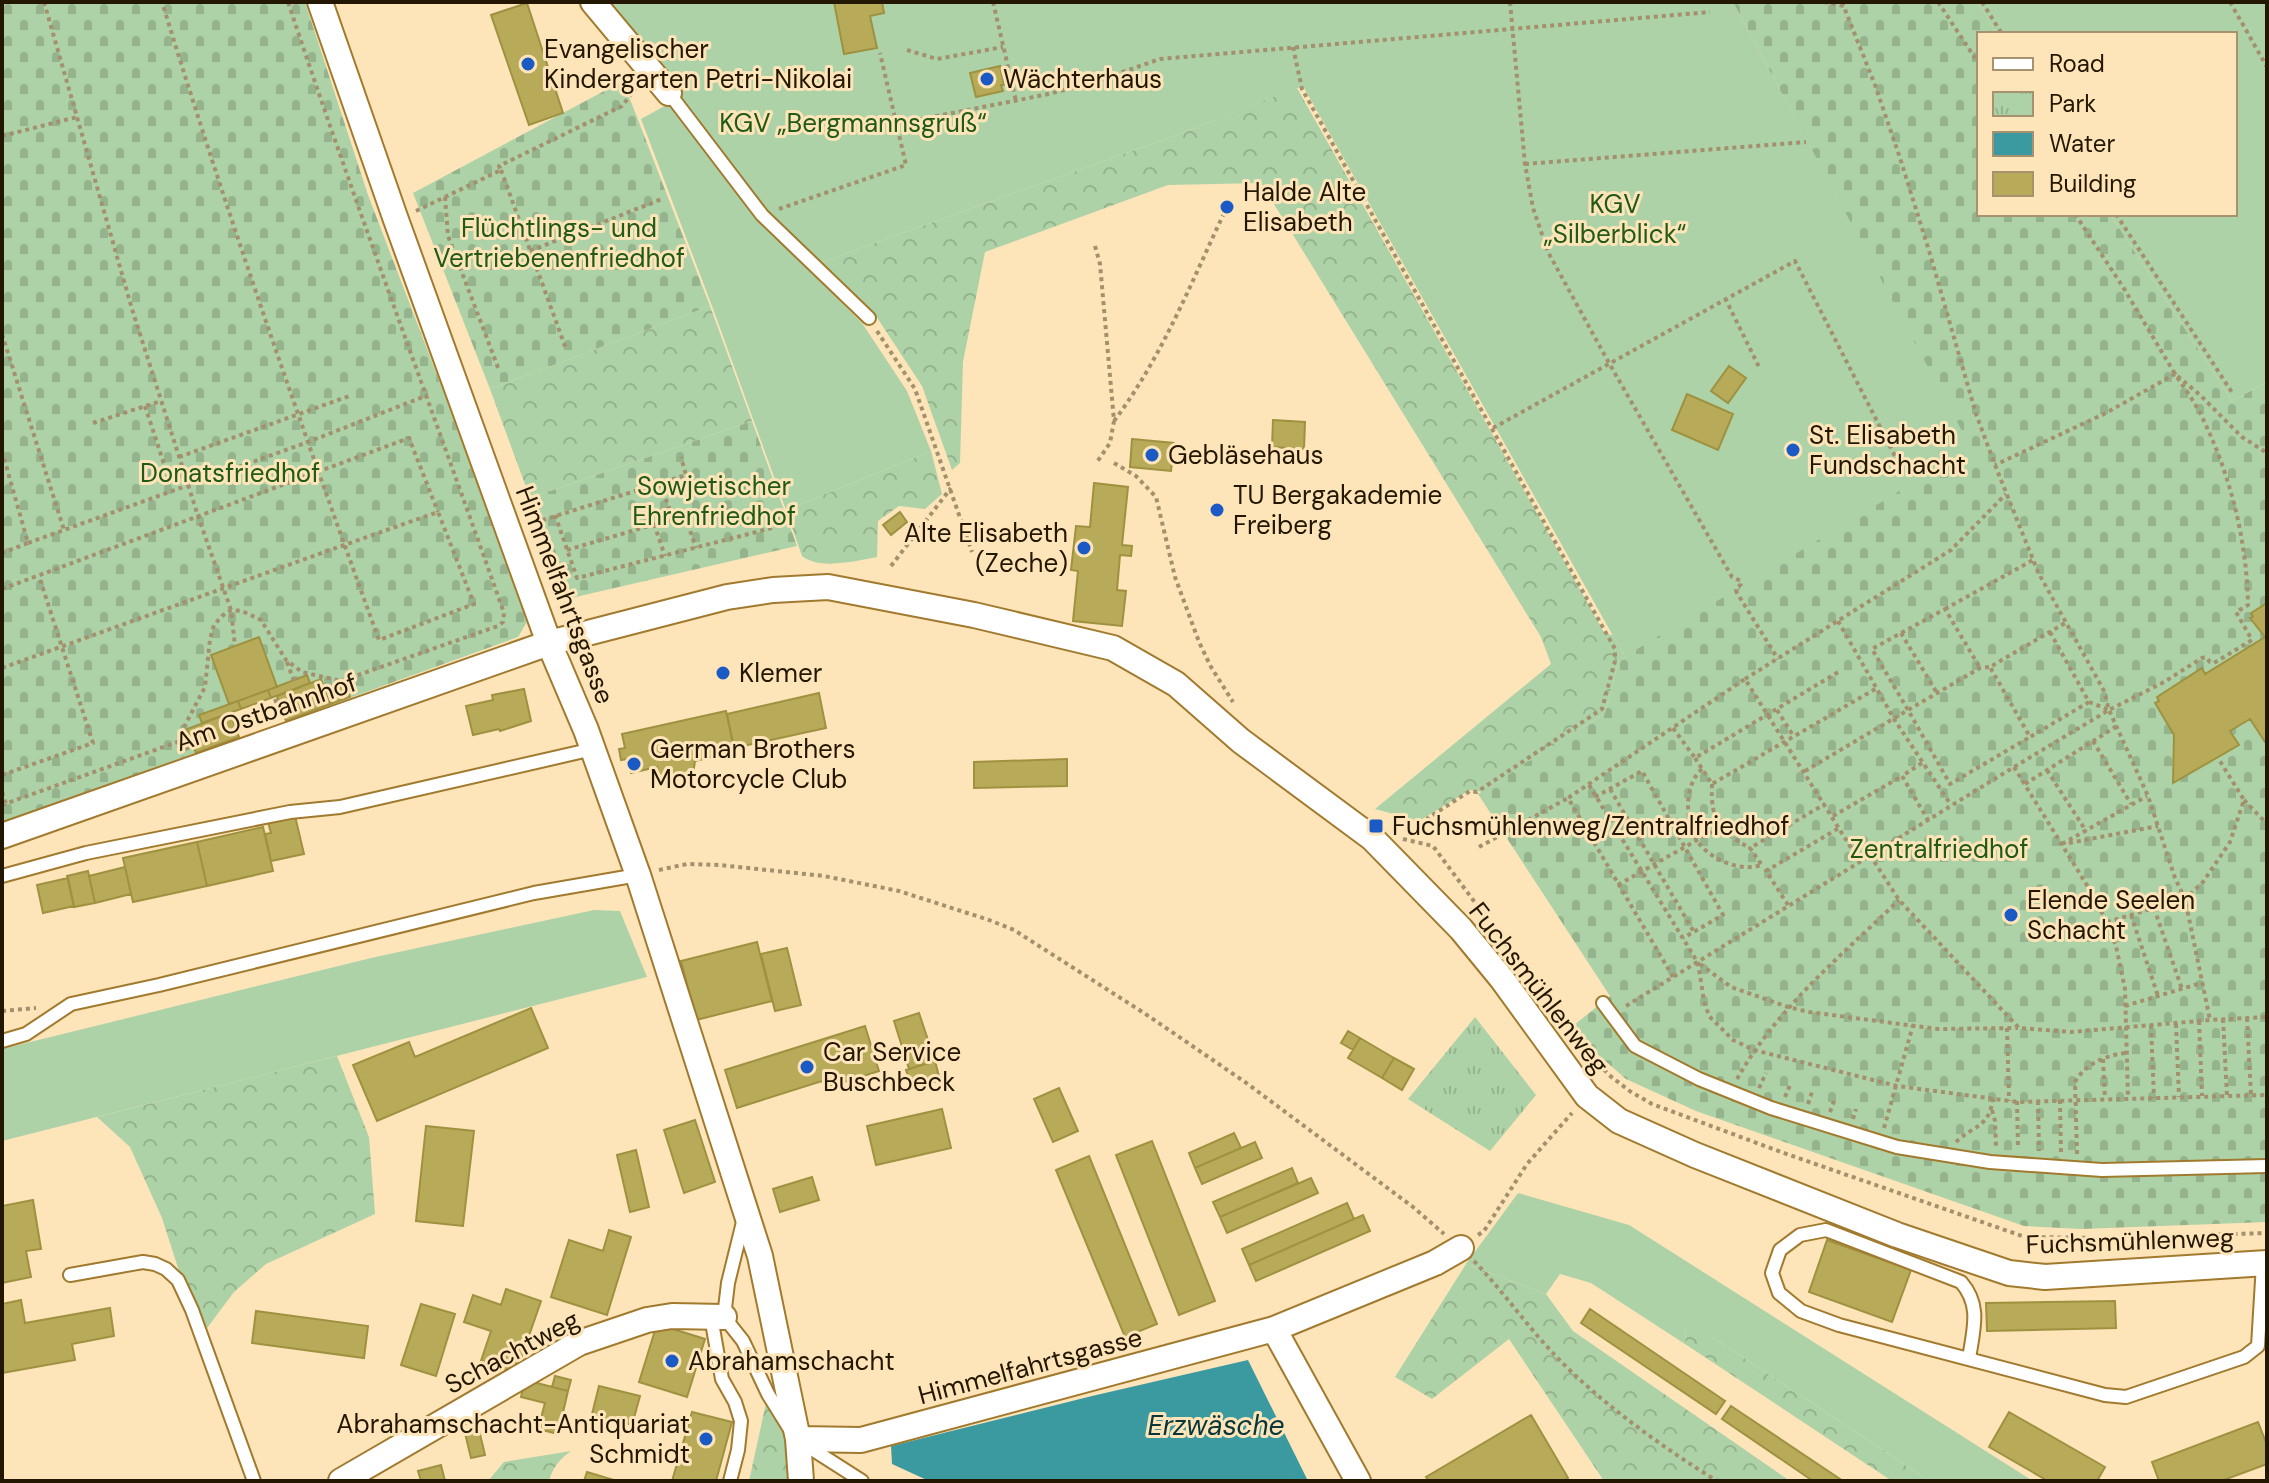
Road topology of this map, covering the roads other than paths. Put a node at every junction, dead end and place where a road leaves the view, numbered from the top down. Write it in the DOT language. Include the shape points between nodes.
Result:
graph roads {
  1 [pos="320,2"];
  2 [pos="593,2"];
  3 [pos="669,93"];
  4 [pos="869,318"];
  5 [pos="549,643"];
  6 [pos="593,749"];
  7 [pos="2,836"];
  8 [pos="638,875"];
  9 [pos="2,876"];
  10 [pos="1603,1003"];
  11 [pos="2,1041"];
  12 [pos="2267,1166"];
  13 [pos="746,1212"];
  14 [pos="1461,1248"];
  15 [pos="2265,1264"];
  16 [pos="70,1275"];
  17 [pos="717,1317"];
  18 [pos="1274,1329"];
  19 [pos="1969,1359"];
  20 [pos="798,1439"];
  21 [pos="254,1481"];
  22 [pos="341,1481"];
  23 [pos="730,1481"];
  24 [pos="801,1481"];
  25 [pos="862,1481"];
  26 [pos="1358,1481"];
  1 -- 5 [label="street, Himmelfahrtsgasse"];
  2 -- 3 [label="street"];
  3 -- 4 [label="lane" via="762,215"];
  5 -- 6 [label="street, Himmelfahrtsgasse"];
  5 -- 7 [label="street, Am Ostbahnhof"];
  5 -- 15 [label="street, Fuchsmühlenweg" via="727,597 828,587 1113,648 1176,684 1241,741 1372,838 1461,929 1587,1096 1619,1121 1897,1235 2009,1273 2045,1277"];
  6 -- 8 [label="street, Himmelfahrtsgasse"];
  6 -- 9 [label="lane" via="340,807 86,853"];
  8 -- 11 [label="lane" via="534,893 71,1004 26,1034"];
  8 -- 13 [label="street, Himmelfahrtsgasse"];
  10 -- 12 [label="lane" via="1635,1046 1699,1079 1771,1108 1897,1147 2102,1170"];
  13 -- 17 [label="lane"];
  13 -- 20 [label="street, Himmelfahrtsgasse"];
  14 -- 18 [label="street, Himmelfahrtsgasse"];
  15 -- 19 [label="lane" via="2258,1346 2244,1357 2126,1397"];
  16 -- 21 [label="lane" via="143,1262 166,1269 178,1280"];
  17 -- 20 [label="lane" via="743,1341 780,1416"];
  17 -- 22 [label="street, Schachtweg" via="647,1320 579,1343"];
  17 -- 23 [label="lane" via="722,1379 741,1421"];
  18 -- 20 [label="street, Himmelfahrtsgasse" via="861,1440"];
  18 -- 26 [label="street"];
  19 -- 19 [label="lane" via="1801,1311 1779,1293 1772,1273 1780,1250 1800,1235 1826,1230 1961,1282 1975,1308"];
  20 -- 24 [label="street"];
  20 -- 25 [label="lane"];
}
